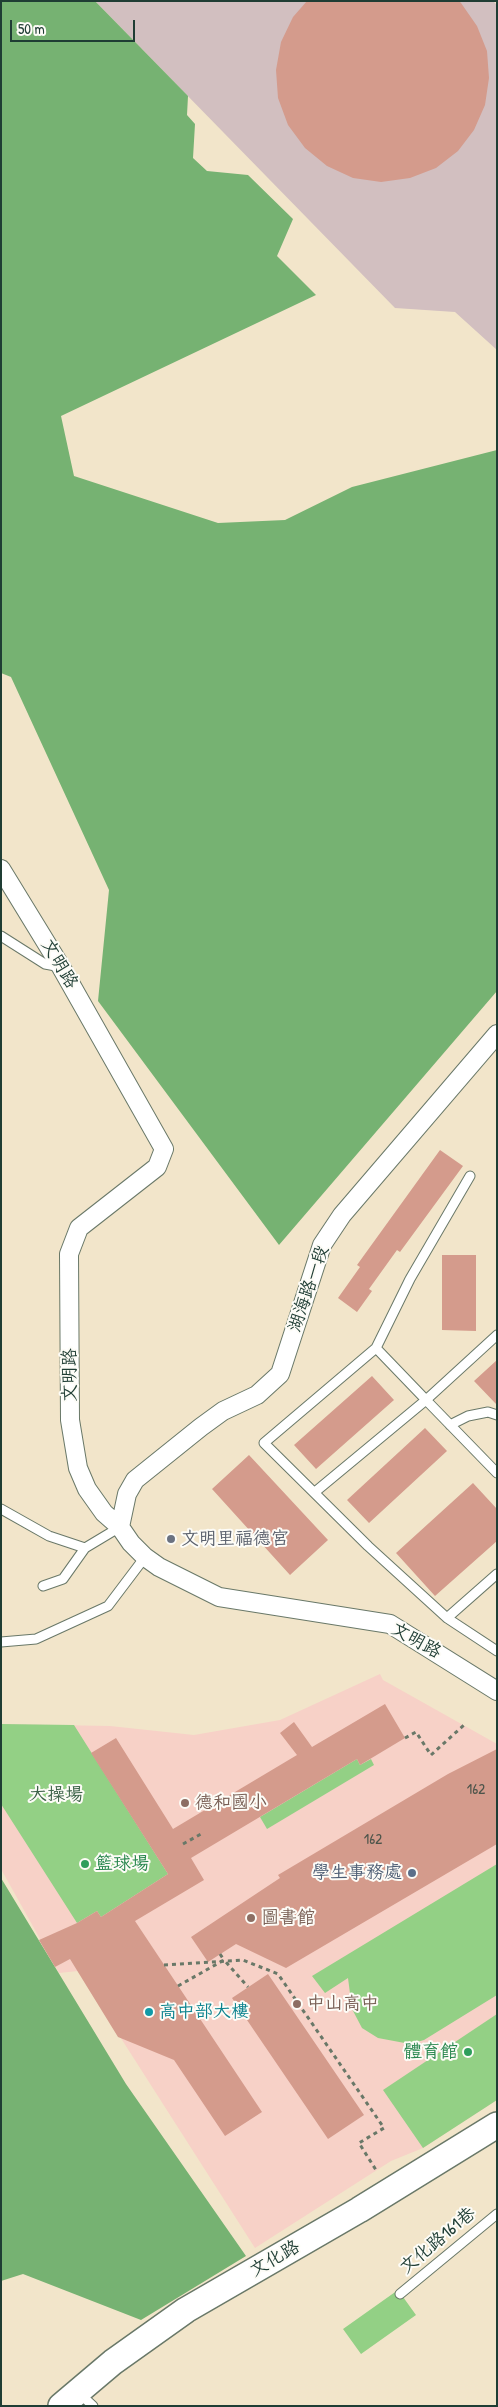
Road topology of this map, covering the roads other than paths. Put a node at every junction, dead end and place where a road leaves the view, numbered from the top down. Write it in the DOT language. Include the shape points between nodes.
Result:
graph roads {
  1 [pos="1,869"];
  2 [pos="1,936"];
  3 [pos="61,967"];
  4 [pos="497,1034"];
  5 [pos="470,1176"];
  6 [pos="497,1335"];
  7 [pos="376,1348"];
  8 [pos="426,1400"];
  9 [pos="497,1415"];
  10 [pos="450,1425"];
  11 [pos="497,1473"];
  12 [pos="315,1492"];
  13 [pos="1,1509"];
  14 [pos="120,1527"];
  15 [pos="85,1548"];
  16 [pos="145,1557"];
  17 [pos="497,1574"];
  18 [pos="43,1586"];
  19 [pos="447,1618"];
  20 [pos="1,1642"];
  21 [pos="497,1651"];
  22 [pos="497,1691"];
  23 [pos="497,2125"];
  24 [pos="497,2214"];
  25 [pos="400,2294"];
  26 [pos="77,2401"];
  1 -- 3 [label="street, 文明路"];
  2 -- 3 [label="lane" via="45,964"];
  3 -- 14 [label="street, 文明路" via="164,1149 157,1167 79,1228 69,1254 72,1444 87,1489 104,1513"];
  4 -- 14 [label="street, 湖海路一段" via="342,1215 322,1245 280,1374 257,1395 223,1411 201,1427 135,1480 127,1494"];
  5 -- 7 [label="lane" via="410,1279"];
  6 -- 8 [label="lane"];
  7 -- 8 [label="lane"];
  7 -- 12 [label="lane" via="264,1443"];
  8 -- 10 [label="lane"];
  8 -- 12 [label="lane"];
  9 -- 10 [label="lane" via="488,1412 468,1416"];
  10 -- 11 [label="lane"];
  12 -- 19 [label="lane"];
  13 -- 15 [label="lane" via="49,1536"];
  14 -- 15 [label="lane"];
  14 -- 16 [label="street, 文明路"];
  15 -- 18 [label="lane" via="62,1579"];
  16 -- 20 [label="lane" via="108,1606 36,1639"];
  16 -- 22 [label="street, 文明路" via="219,1597 390,1624"];
  17 -- 19 [label="lane"];
  19 -- 21 [label="lane"];
  23 -- 26 [label="street, 文化路" via="359,2210 186,2310 148,2336"];
  24 -- 25 [label="lane, 文化路161巷"];
}
